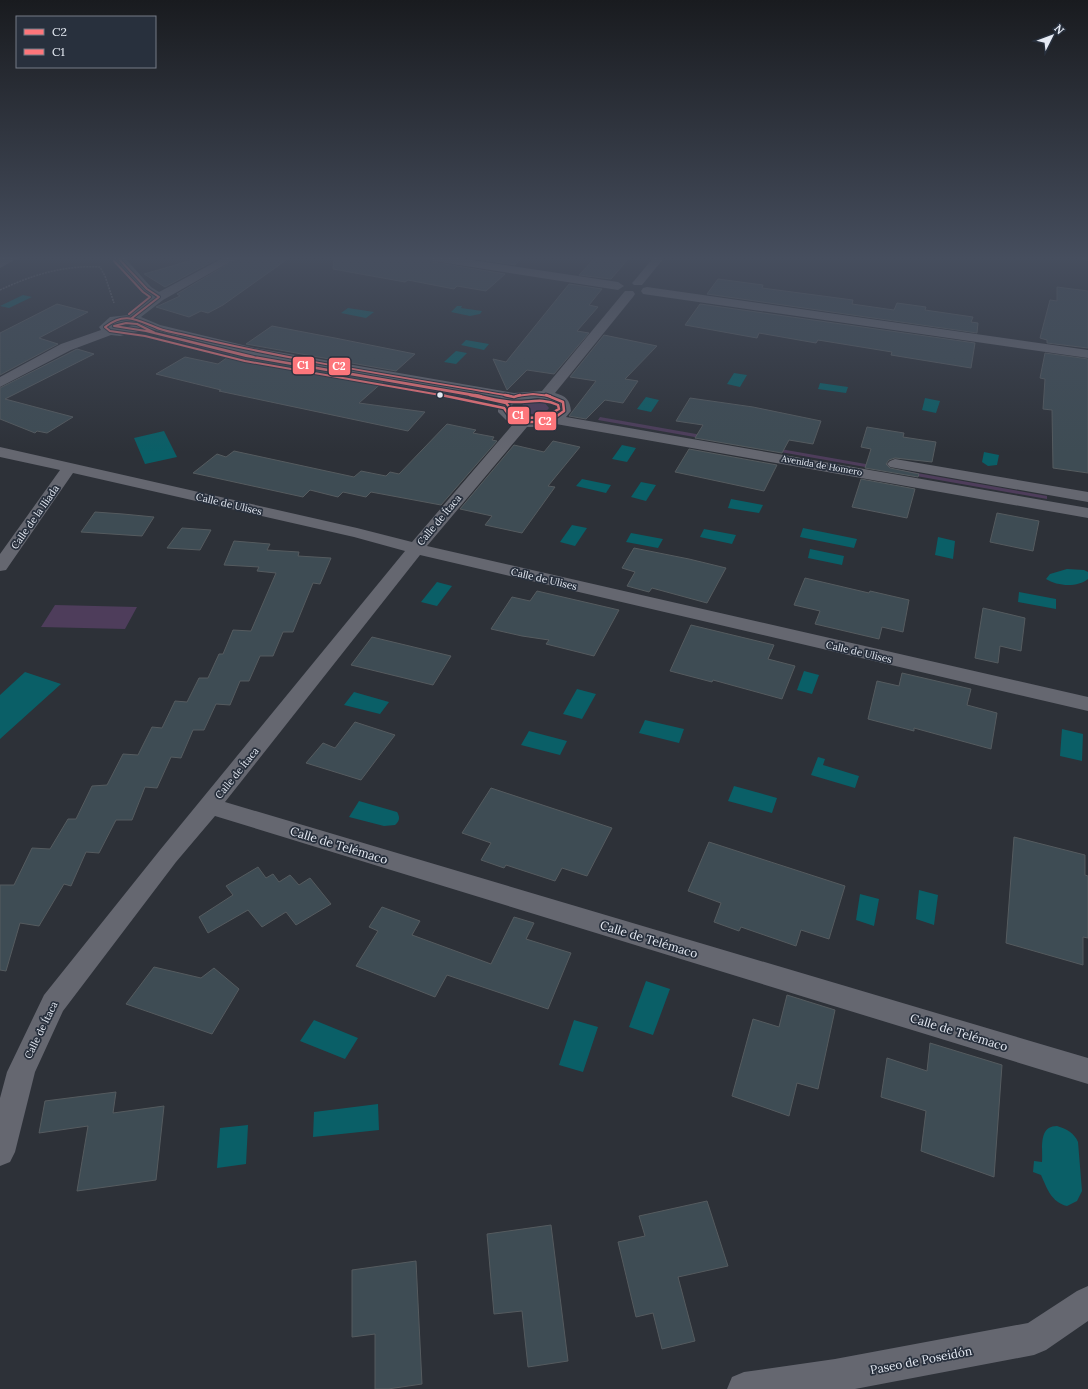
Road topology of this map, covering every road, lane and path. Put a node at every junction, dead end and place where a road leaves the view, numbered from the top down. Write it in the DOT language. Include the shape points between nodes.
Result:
graph roads {
  1 [pos="108,323"];
  2 [pos="136,323"];
  3 [pos="143,323"];
  4 [pos="605,323"];
  5 [pos="880,323"];
  6 [pos="110,331"];
  7 [pos="123,332"];
  8 [pos="1088,354"];
  9 [pos="0,383"];
  10 [pos="546,395"];
  11 [pos="514,397"];
  12 [pos="565,406"];
  13 [pos="504,408"];
  14 [pos="555,419"];
  15 [pos="523,422"];
  16 [pos="0,452"];
  17 [pos="69,468"];
  18 [pos="1088,497"];
  19 [pos="1088,500"];
  20 [pos="1088,513"];
  21 [pos="416,548"];
  22 [pos="0,566"];
  23 [pos="1088,704"];
  24 [pos="210,806"];
  25 [pos="1088,1071"];
  26 [pos="0,1152"];
  27 [pos="1088,1302"];
  28 [pos="744,1389"];
  1 -- 6 [label="street" via="105,327"];
  2 -- 7 [label="street" via="136,328"];
  3 -- 11 [label="street" via="255,352"];
  4 -- 10 [label="street"];
  5 -- 8 [label="street"];
  6 -- 7 [label="street"];
  6 -- 9 [label="street" via="66,347"];
  7 -- 13 [label="street" via="245,361"];
  10 -- 11 [label="street" via="529,394"];
  10 -- 12 [label="street" via="558,399"];
  11 -- 13 [label="street"];
  12 -- 14 [label="street" via="561,415"];
  12 -- 18 [label="street, Avenida de Homero"];
  13 -- 15 [label="street" via="509,416"];
  14 -- 15 [label="street, Avenida de Homero"];
  14 -- 20 [label="street, Avenida de Homero"];
  15 -- 21 [label="street, Calle de Ítaca"];
  16 -- 17 [label="street, Calle de Ulises"];
  17 -- 21 [label="street, Calle de Ulises"];
  17 -- 22 [label="street, Calle de la Ilíada"];
  19 -- 20 [label="street"];
  21 -- 23 [label="street, Calle de Ulises"];
  21 -- 24 [label="street, Calle de Ítaca"];
  24 -- 25 [label="street, Calle de Telémaco"];
  24 -- 26 [label="street, Calle de Ítaca" via="53,1003 21,1072"];
  27 -- 28 [label="street, Paseo de Poseidón" via="1034,1338 835,1376"];
}
